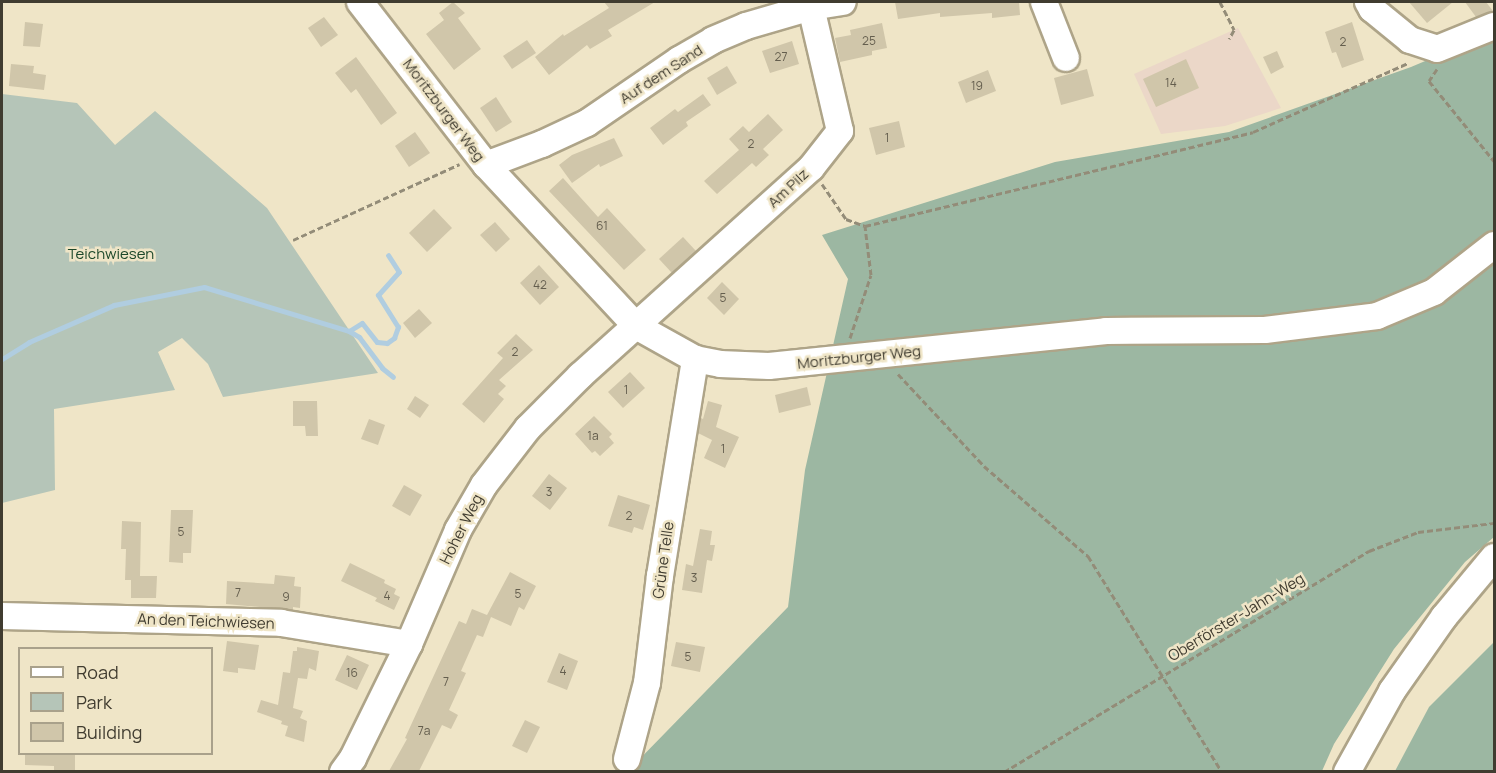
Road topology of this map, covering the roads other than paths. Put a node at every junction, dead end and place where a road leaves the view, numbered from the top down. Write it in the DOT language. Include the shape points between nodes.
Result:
graph roads {
  1 [pos="360,2"];
  2 [pos="843,2"];
  3 [pos="1044,2"];
  4 [pos="1368,2"];
  5 [pos="811,7"];
  6 [pos="1494,26"];
  7 [pos="1066,58"];
  8 [pos="482,160"];
  9 [pos="1494,244"];
  10 [pos="636,326"];
  11 [pos="695,359"];
  12 [pos="1494,557"];
  13 [pos="2,616"];
  14 [pos="409,644"];
  15 [pos="627,759"];
  16 [pos="343,771"];
  17 [pos="1347,771"];
  1 -- 8 [label="street, Moritzburger Weg"];
  2 -- 5 [label="street, Auf dem Sand"];
  3 -- 7 [label="street"];
  4 -- 6 [label="street" via="1410,40 1437,49"];
  5 -- 8 [label="street, Auf dem Sand" via="713,40 587,123 542,144"];
  5 -- 10 [label="street, Am Pilz" via="840,131 811,168"];
  8 -- 10 [label="street, Moritzburger Weg"];
  9 -- 11 [label="street, Moritzburger Weg" via="1434,292 1377,316 1265,330 1106,331 769,366"];
  10 -- 11 [label="street, Moritzburger Weg"];
  10 -- 14 [label="street, Hoher Weg" via="528,428 484,485 458,530"];
  11 -- 15 [label="street, Grüne Telle" via="647,683"];
  12 -- 17 [label="street" via="1444,616 1392,691"];
  13 -- 14 [label="street, An den Teichwiesen" via="281,623"];
  14 -- 16 [label="street, Hoher Weg"];
}
